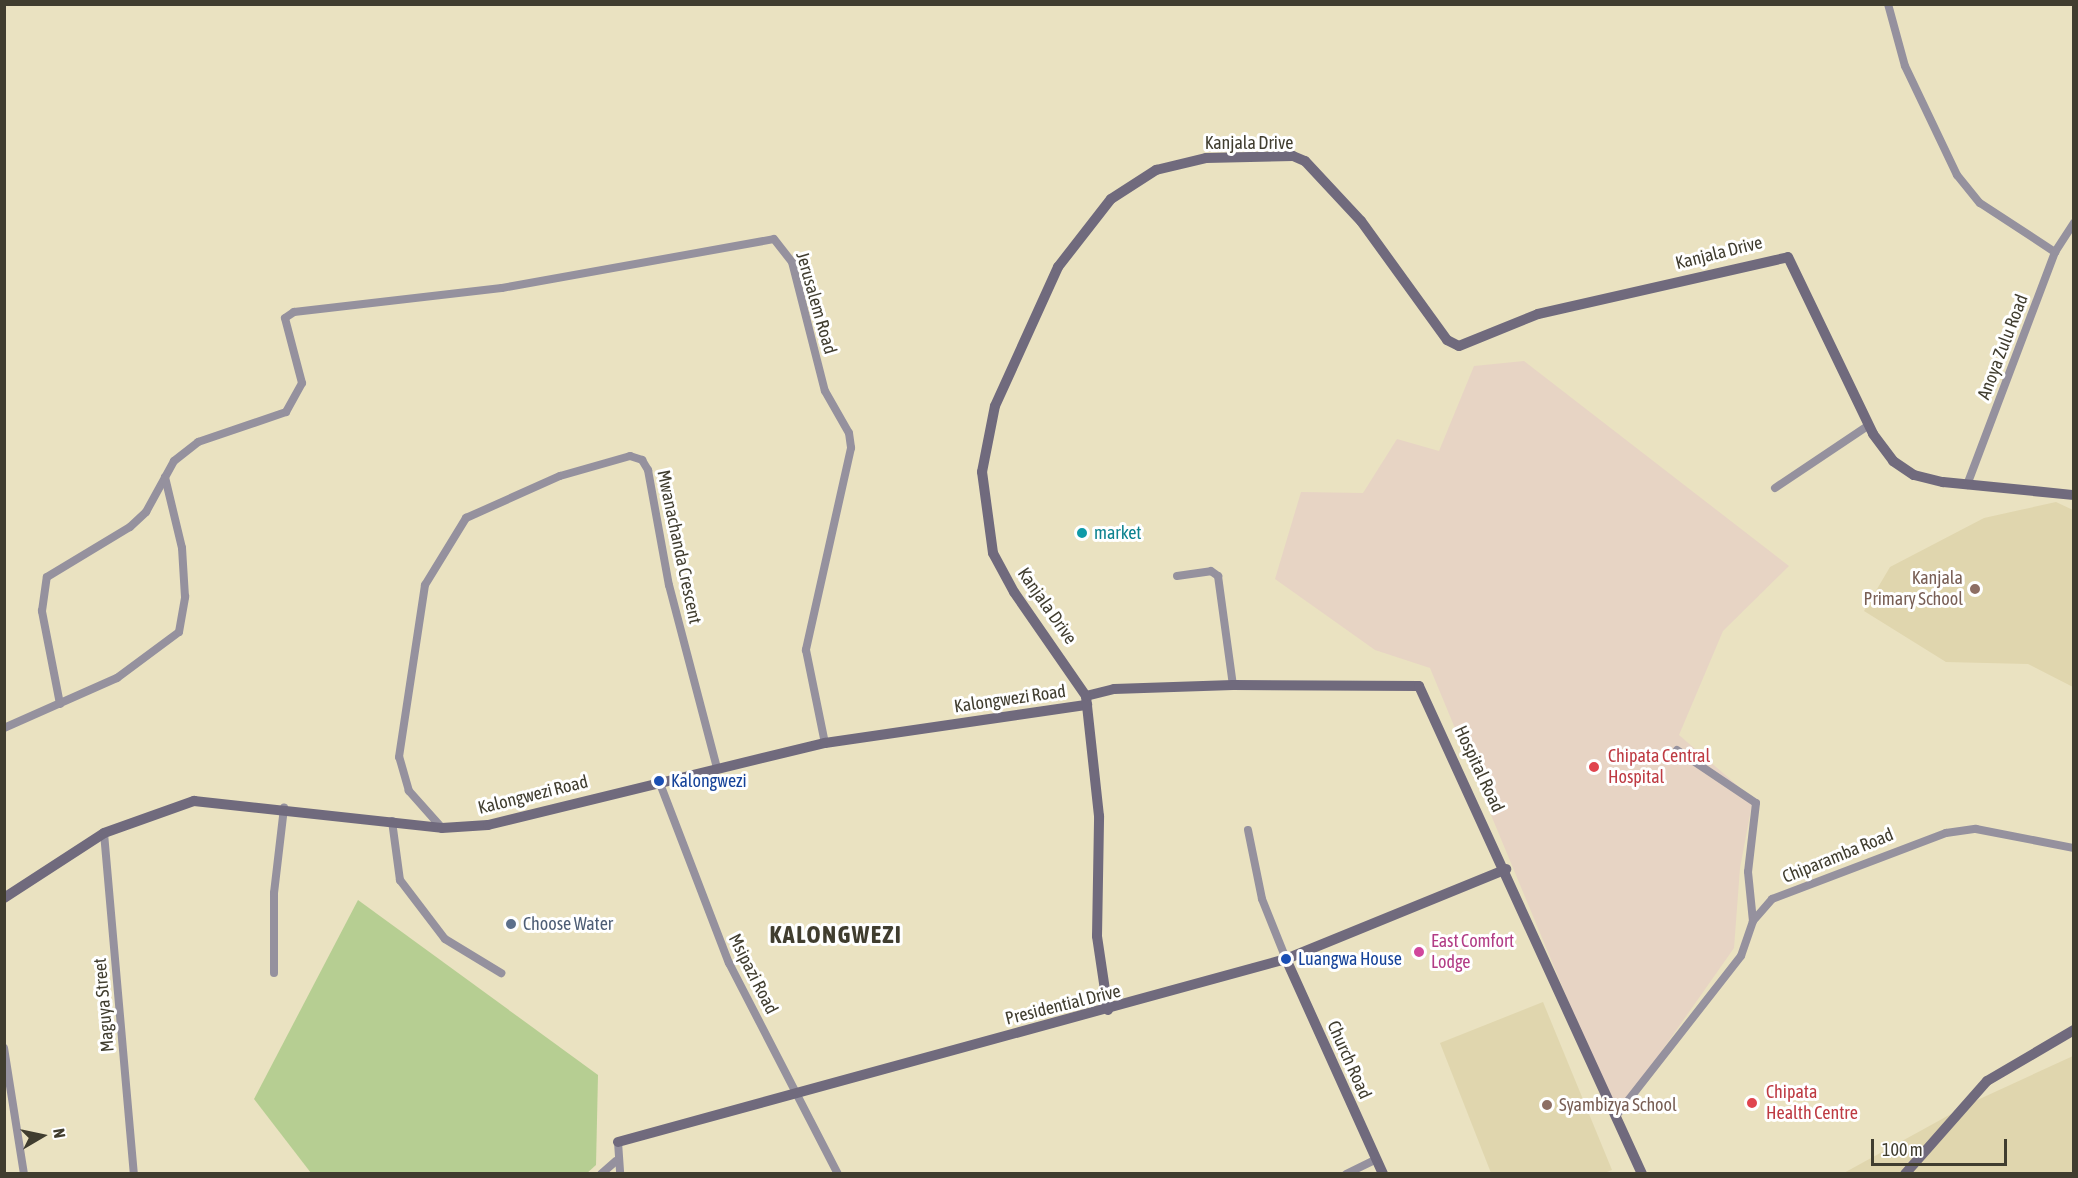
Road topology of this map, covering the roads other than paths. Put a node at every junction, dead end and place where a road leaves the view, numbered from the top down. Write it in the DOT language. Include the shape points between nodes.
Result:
graph roads {
  1 [pos="1888,4"];
  2 [pos="2073,222"];
  3 [pos="2055,252"];
  4 [pos="1869,425"];
  5 [pos="165,477"];
  6 [pos="1967,485"];
  7 [pos="1775,488"];
  8 [pos="2073,495"];
  9 [pos="1177,576"];
  10 [pos="1233,685"];
  11 [pos="1087,700"];
  12 [pos="60,704"];
  13 [pos="4,728"];
  14 [pos="825,743"];
  15 [pos="1677,750"];
  16 [pos="717,768"];
  17 [pos="659,781"];
  18 [pos="284,807"];
  19 [pos="392,821"];
  20 [pos="442,828"];
  21 [pos="1248,830"];
  22 [pos="104,833"];
  23 [pos="2073,848"];
  24 [pos="1506,869"];
  25 [pos="4,898"];
  26 [pos="1753,921"];
  27 [pos="1286,959"];
  28 [pos="274,973"];
  29 [pos="501,973"];
  30 [pos="1108,1010"];
  31 [pos="2073,1030"];
  32 [pos="4,1048"];
  33 [pos="796,1090"];
  34 [pos="1616,1116"];
  35 [pos="618,1142"];
  36 [pos="1377,1160"];
  37 [pos="616,1161"];
  38 [pos="24,1173"];
  39 [pos="134,1173"];
  40 [pos="601,1173"];
  41 [pos="620,1173"];
  42 [pos="838,1173"];
  43 [pos="1346,1173"];
  44 [pos="1383,1173"];
  45 [pos="1642,1173"];
  46 [pos="1905,1173"];
  1 -- 3 [label="street" via="1905,66 1958,175 1980,203"];
  2 -- 3 [label="street, Anoya Zulu Road"];
  3 -- 6 [label="street, Anoya Zulu Road"];
  4 -- 6 [label="street, Kanjala Drive" via="1893,461 1914,475"];
  4 -- 7 [label="street"];
  4 -- 11 [label="street, Kanjala Drive" via="1788,257 1538,314 1473,344 1459,346 1447,340 1361,221 1305,161 1293,156 1177,161 1125,189 1082,230 1022,342 985,441 982,472 993,553 1014,592"];
  5 -- 12 [label="street" via="146,512 130,527 67,563 44,584 42,611"];
  5 -- 12 [label="street" via="182,548 182,627 117,678"];
  5 -- 14 [label="street, Jerusalem Road" via="174,461 198,442 286,412 302,383 285,318 294,312 502,288 763,239 782,244 792,262 825,391 849,433 851,448 806,650"];
  6 -- 8 [label="street, Kanjala Drive"];
  9 -- 10 [label="street" via="1211,571 1218,576"];
  10 -- 11 [label="street, Hospital Road" via="1114,689"];
  10 -- 24 [label="street, Hospital Road" via="1419,686"];
  11 -- 14 [label="street, Kalongwezi Road"];
  11 -- 30 [label="street, Kanjala Drive" via="1099,816 1097,936"];
  12 -- 13 [label="street"];
  14 -- 16 [label="street, Kalongwezi Road"];
  15 -- 26 [label="street" via="1756,803 1748,872"];
  16 -- 17 [label="street, Kalongwezi Road"];
  16 -- 20 [label="street, Mwanachanda Crescent" via="669,585 648,470 642,459 630,456 560,476 466,518 425,585 399,757 409,791"];
  17 -- 20 [label="street, Kalongwezi Road" via="488,825"];
  17 -- 33 [label="street, Msipazi Road" via="708,918"];
  18 -- 19 [label="street, Kalongwezi Road"];
  18 -- 22 [label="street, Kalongwezi Road" via="194,801"];
  18 -- 28 [label="street" via="274,892"];
  19 -- 20 [label="street, Kalongwezi Road"];
  19 -- 29 [label="street" via="392,854 400,880 445,939"];
  21 -- 27 [label="street" via="1262,899"];
  22 -- 25 [label="street, Kalongwezi Road"];
  22 -- 39 [label="street, Maguya Street"];
  23 -- 26 [label="street, Chiparamba Road" via="1976,829 1946,833 1796,887 1772,899"];
  24 -- 27 [label="street, Presidential Drive"];
  24 -- 34 [label="street, Hospital Road"];
  26 -- 34 [label="street, Chiparamba Road" via="1741,956"];
  27 -- 30 [label="street, Presidential Drive"];
  27 -- 36 [label="street, Church Road"];
  30 -- 33 [label="street, Presidential Drive"];
  31 -- 46 [label="street" via="1988,1081"];
  32 -- 38 [label="street"];
  33 -- 35 [label="street, Presidential Drive"];
  33 -- 42 [label="street, Msipazi Road"];
  34 -- 45 [label="street, Hospital Road"];
  35 -- 37 [label="street"];
  36 -- 43 [label="street"];
  36 -- 44 [label="street, Church Road"];
  37 -- 40 [label="street"];
  37 -- 41 [label="street"];
}
